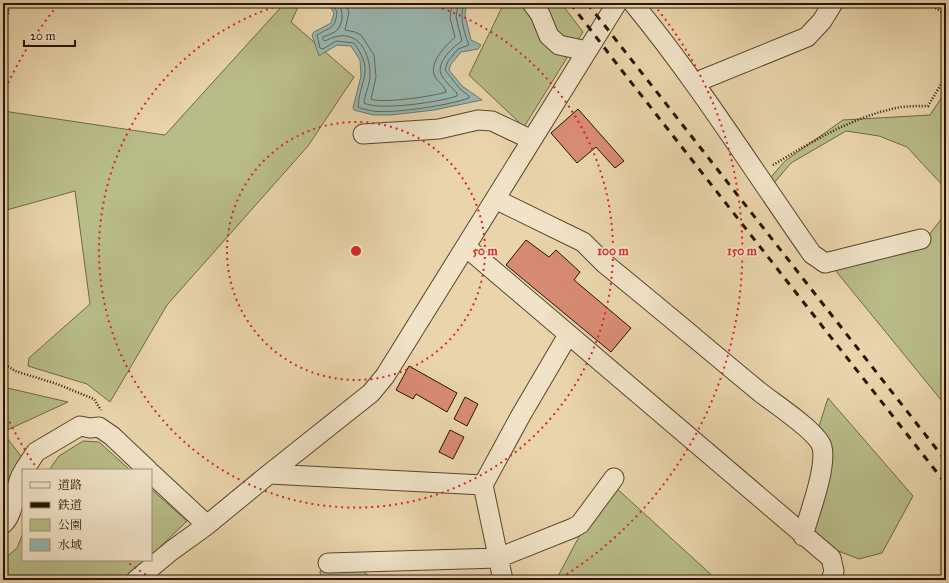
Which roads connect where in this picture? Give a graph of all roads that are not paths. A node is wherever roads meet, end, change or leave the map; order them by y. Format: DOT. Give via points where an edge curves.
graph roads {
  1 [pos="532,3"];
  2 [pos="617,3"];
  3 [pos="633,3"];
  4 [pos="833,3"];
  5 [pos="587,51"];
  6 [pos="694,83"];
  7 [pos="364,134"];
  8 [pos="532,140"];
  9 [pos="495,199"];
  10 [pos="922,239"];
  11 [pos="466,247"];
  12 [pos="568,335"];
  13 [pos="25,469"];
  14 [pos="147,469"];
  15 [pos="22,474"];
  16 [pos="152,474"];
  17 [pos="269,474"];
  18 [pos="614,478"];
  19 [pos="483,485"];
  20 [pos="3,524"];
  21 [pos="207,525"];
  22 [pos="803,536"];
  23 [pos="498,558"];
  24 [pos="328,563"];
  25 [pos="136,580"];
  26 [pos="503,580"];
  27 [pos="831,580"];
  1 -- 5 [label="street" via="540,14 549,36 559,45"];
  2 -- 5 [label="street"];
  3 -- 6 [label="street" via="660,35"];
  4 -- 6 [label="street" via="822,21 807,37"];
  5 -- 8 [label="street"];
  6 -- 10 [label="street" via="812,254 825,263"];
  7 -- 8 [label="street" via="439,129 478,120 492,121"];
  8 -- 9 [label="street"];
  9 -- 11 [label="street"];
  9 -- 22 [label="street" via="583,242 604,263 815,437 822,447 823,467"];
  11 -- 12 [label="street"];
  11 -- 17 [label="street" via="385,376 371,393"];
  12 -- 19 [label="street"];
  12 -- 22 [label="street"];
  13 -- 14 [label="street" via="36,452 80,426 99,427"];
  15 -- 20 [label="street" via="18,479 8,519"];
  16 -- 21 [label="street"];
  17 -- 19 [label="street"];
  17 -- 21 [label="street"];
  18 -- 23 [label="street" via="580,524"];
  19 -- 23 [label="street"];
  21 -- 25 [label="street"];
  22 -- 27 [label="street" via="831,558 834,572"];
  23 -- 24 [label="street"];
  23 -- 26 [label="street"];
}
